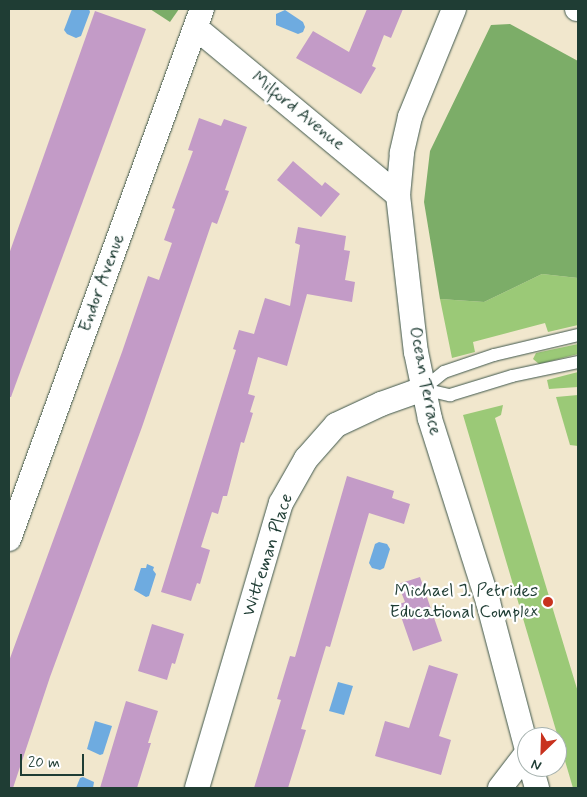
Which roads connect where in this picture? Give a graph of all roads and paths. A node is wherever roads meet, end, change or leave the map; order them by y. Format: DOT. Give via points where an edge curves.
graph roads {
  1 [pos="454,9"];
  2 [pos="199,18"];
  3 [pos="398,195"];
  4 [pos="578,335"];
  5 [pos="578,362"];
  6 [pos="423,389"];
  7 [pos="9,539"];
  8 [pos="520,727"];
  9 [pos="517,765"];
  10 [pos="197,788"];
  11 [pos="500,788"];
  1 -- 3 [label="street, Ocean Terrace" via="410,117"];
  2 -- 3 [label="street, Milford Avenue"];
  2 -- 7 [label="street, Endor Avenue"];
  3 -- 6 [label="street, Ocean Terrace"];
  4 -- 6 [label="lane" via="494,355 444,372"];
  5 -- 6 [label="lane" via="512,376 450,395"];
  6 -- 8 [label="street, Ocean Terrace" via="488,602"];
  6 -- 10 [label="street, Witteman Place" via="336,425 306,459 281,503"];
  9 -- 11 [label="street, Ocean Terrace"];
}
